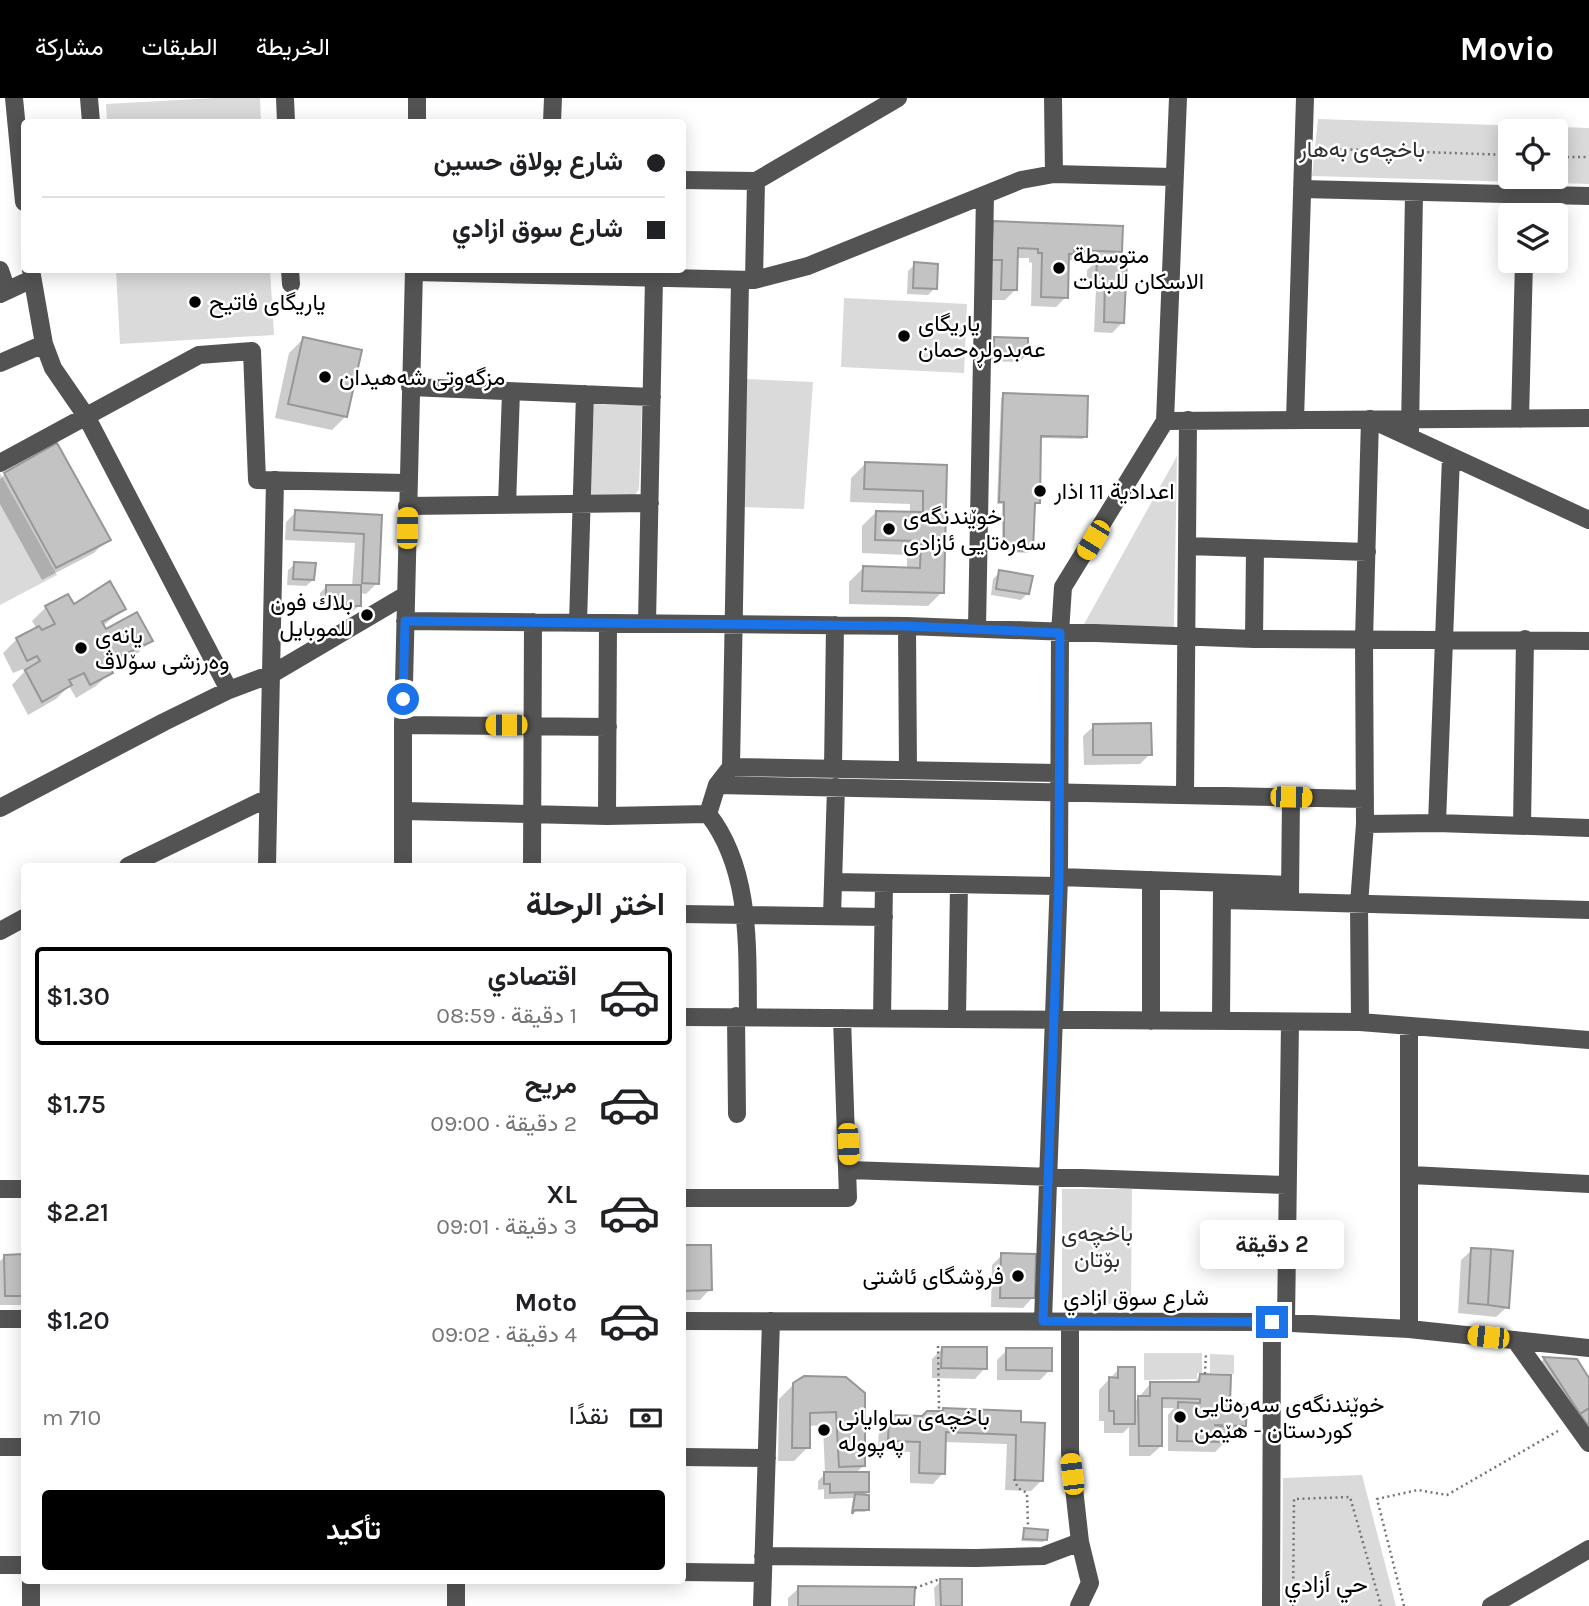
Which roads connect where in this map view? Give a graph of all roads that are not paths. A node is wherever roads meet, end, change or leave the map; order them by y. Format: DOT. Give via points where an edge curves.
graph roads {
  1 [pos="14,98"];
  2 [pos="89,98"];
  3 [pos="285,98"];
  4 [pos="417,98"];
  5 [pos="552,98"];
  6 [pos="898,98"];
  7 [pos="1053,98"];
  8 [pos="1178,98"];
  9 [pos="1305,98"];
  10 [pos="90,119"];
  11 [pos="286,119"];
  12 [pos="417,119"];
  13 [pos="552,119"];
  14 [pos="21,171"];
  15 [pos="1054,174"];
  16 [pos="1172,177"];
  17 [pos="686,180"];
  18 [pos="756,181"];
  19 [pos="1302,189"];
  20 [pos="1414,192"];
  21 [pos="985,195"];
  22 [pos="1526,195"];
  23 [pos="1589,196"];
  24 [pos="1526,203"];
  25 [pos="0,271"];
  26 [pos="414,273"];
  27 [pos="483,273"];
  28 [pos="1524,273"];
  29 [pos="32,274"];
  30 [pos="654,278"];
  31 [pos="747,280"];
  32 [pos="4,292"];
  33 [pos="44,344"];
  34 [pos="0,363"];
  35 [pos="410,387"];
  36 [pos="511,392"];
  37 [pos="585,394"];
  38 [pos="652,397"];
  39 [pos="86,416"];
  40 [pos="1589,418"];
  41 [pos="1370,419"];
  42 [pos="1520,419"];
  43 [pos="1188,420"];
  44 [pos="1295,420"];
  45 [pos="1165,421"];
  46 [pos="1410,428"];
  47 [pos="1451,457"];
  48 [pos="0,463"];
  49 [pos="275,480"];
  50 [pos="408,483"];
  51 [pos="650,503"];
  52 [pos="581,504"];
  53 [pos="507,505"];
  54 [pos="407,506"];
  55 [pos="1589,520"];
  56 [pos="1187,546"];
  57 [pos="1255,548"];
  58 [pos="1367,552"];
  59 [pos="406,595"];
  60 [pos="405,621"];
  61 [pos="533,622"];
  62 [pos="578,622"];
  63 [pos="608,623"];
  64 [pos="647,623"];
  65 [pos="733,624"];
  66 [pos="835,625"];
  67 [pos="906,626"];
  68 [pos="977,628"];
  69 [pos="1060,633"];
  70 [pos="1187,637"];
  71 [pos="1254,639"];
  72 [pos="1443,639"];
  73 [pos="1525,639"];
  74 [pos="1364,640"];
  75 [pos="1589,641"];
  76 [pos="272,674"];
  77 [pos="229,690"];
  78 [pos="402,725"];
  79 [pos="533,725"];
  80 [pos="608,727"];
  81 [pos="731,767"];
  82 [pos="833,769"];
  83 [pos="908,770"];
  84 [pos="1058,773"];
  85 [pos="717,785"];
  86 [pos="836,787"];
  87 [pos="1058,792"];
  88 [pos="1185,795"];
  89 [pos="1291,797"];
  90 [pos="268,798"];
  91 [pos="1365,799"];
  92 [pos="0,808"];
  93 [pos="404,811"];
  94 [pos="532,814"];
  95 [pos="708,814"];
  96 [pos="607,816"];
  97 [pos="1437,823"];
  98 [pos="1365,824"];
  99 [pos="1522,825"];
  100 [pos="1589,828"];
  101 [pos="159,859"];
  102 [pos="141,863"];
  103 [pos="267,863"];
  104 [pos="402,863"];
  105 [pos="532,863"];
  106 [pos="1150,880"];
  107 [pos="833,882"];
  108 [pos="1058,882"];
  109 [pos="884,884"];
  110 [pos="959,885"];
  111 [pos="1222,891"];
  112 [pos="1290,893"];
  113 [pos="1359,904"];
  114 [pos="1589,910"];
  115 [pos="686,914"];
  116 [pos="747,915"];
  117 [pos="832,916"];
  118 [pos="884,917"];
  119 [pos="21,920"];
  120 [pos="0,931"];
  121 [pos="686,1017"];
  122 [pos="742,1017"];
  123 [pos="842,1018"];
  124 [pos="882,1018"];
  125 [pos="957,1018"];
  126 [pos="1052,1019"];
  127 [pos="1151,1021"];
  128 [pos="1221,1021"];
  129 [pos="1290,1022"];
  130 [pos="1360,1022"];
  131 [pos="1409,1026"];
  132 [pos="1589,1040"];
  133 [pos="737,1114"];
  134 [pos="849,1170"];
  135 [pos="1411,1175"];
  136 [pos="1048,1176"];
  137 [pos="1589,1184"];
  138 [pos="1287,1185"];
  139 [pos="0,1189"];
  140 [pos="21,1189"];
  141 [pos="686,1198"];
  142 [pos="0,1319"];
  143 [pos="21,1320"];
  144 [pos="686,1321"];
  145 [pos="771,1321"];
  146 [pos="1043,1321"];
  147 [pos="1070,1321"];
  148 [pos="1279,1322"];
  149 [pos="1409,1329"];
  150 [pos="1515,1340"];
  151 [pos="1589,1348"];
  152 [pos="1589,1443"];
  153 [pos="0,1447"];
  154 [pos="21,1447"];
  155 [pos="686,1457"];
  156 [pos="767,1458"];
  157 [pos="1080,1542"];
  158 [pos="1589,1549"];
  159 [pos="0,1565"];
  160 [pos="21,1565"];
  161 [pos="763,1565"];
  162 [pos="686,1572"];
  163 [pos="31,1584"];
  164 [pos="456,1584"];
  165 [pos="32,1606"];
  166 [pos="456,1606"];
  167 [pos="762,1606"];
  168 [pos="1079,1606"];
  169 [pos="1271,1606"];
  170 [pos="1491,1606"];
  1 -- 14 [label="street"];
  2 -- 10 [label="street"];
  3 -- 11 [label="street"];
  4 -- 12 [label="street"];
  5 -- 13 [label="street"];
  6 -- 18 [label="street"];
  7 -- 15 [label="street"];
  8 -- 16 [label="street"];
  9 -- 19 [label="street"];
  15 -- 16 [label="street"];
  15 -- 21 [label="street" via="1021,180"];
  16 -- 45 [label="street"];
  17 -- 18 [label="street"];
  18 -- 31 [label="street"];
  19 -- 20 [label="street"];
  19 -- 44 [label="street"];
  20 -- 22 [label="street"];
  20 -- 46 [label="street"];
  21 -- 31 [label="street" via="808,266"];
  21 -- 68 [label="street"];
  22 -- 23 [label="street"];
  22 -- 24 [label="street"];
  25 -- 32 [label="street"];
  26 -- 35 [label="street"];
  27 -- 30 [label="street"];
  28 -- 42 [label="street"];
  29 -- 32 [label="street"];
  29 -- 33 [label="street"];
  30 -- 31 [label="street"];
  30 -- 38 [label="street"];
  31 -- 65 [label="street"];
  33 -- 34 [label="street"];
  33 -- 39 [label="street" via="53,368"];
  35 -- 36 [label="street"];
  35 -- 50 [label="street"];
  36 -- 37 [label="street"];
  36 -- 53 [label="street"];
  37 -- 38 [label="street"];
  37 -- 52 [label="street"];
  38 -- 51 [label="street"];
  39 -- 48 [label="street"];
  39 -- 49 [label="street" via="200,355 252,352 257,480"];
  39 -- 77 [label="street"];
  40 -- 42 [label="street"];
  41 -- 44 [label="street"];
  41 -- 46 [label="street"];
  41 -- 58 [label="street"];
  42 -- 46 [label="street"];
  43 -- 44 [label="street"];
  43 -- 45 [label="street"];
  43 -- 56 [label="street"];
  45 -- 69 [label="street" via="1063,587"];
  46 -- 47 [label="street"];
  47 -- 55 [label="street"];
  47 -- 72 [label="street"];
  49 -- 50 [label="street"];
  49 -- 76 [label="street"];
  50 -- 54 [label="street"];
  51 -- 52 [label="street"];
  51 -- 64 [label="street"];
  52 -- 53 [label="street"];
  52 -- 62 [label="street"];
  53 -- 54 [label="street"];
  54 -- 59 [label="street"];
  56 -- 57 [label="street"];
  56 -- 70 [label="street"];
  57 -- 58 [label="street"];
  57 -- 71 [label="street"];
  58 -- 74 [label="street"];
  59 -- 60 [label="street"];
  59 -- 76 [label="street"];
  60 -- 61 [label="street"];
  60 -- 78 [label="street"];
  61 -- 62 [label="street"];
  61 -- 79 [label="street"];
  62 -- 63 [label="street"];
  63 -- 64 [label="street"];
  63 -- 80 [label="street"];
  64 -- 65 [label="street"];
  65 -- 66 [label="street"];
  65 -- 81 [label="street"];
  66 -- 67 [label="street"];
  66 -- 82 [label="street"];
  67 -- 68 [label="street"];
  67 -- 83 [label="street"];
  68 -- 69 [label="street"];
  69 -- 70 [label="street"];
  69 -- 84 [label="street"];
  70 -- 71 [label="street"];
  70 -- 88 [label="street"];
  71 -- 74 [label="street"];
  72 -- 73 [label="street"];
  72 -- 74 [label="street"];
  72 -- 97 [label="street"];
  73 -- 75 [label="street"];
  73 -- 99 [label="street"];
  74 -- 91 [label="street"];
  76 -- 77 [label="street"];
  76 -- 90 [label="street"];
  77 -- 92 [label="street"];
  78 -- 79 [label="street"];
  78 -- 93 [label="street"];
  79 -- 80 [label="street"];
  79 -- 94 [label="street"];
  80 -- 96 [label="street"];
  81 -- 82 [label="street"];
  81 -- 85 [label="street"];
  82 -- 83 [label="street"];
  83 -- 84 [label="street"];
  84 -- 87 [label="street"];
  85 -- 86 [label="street"];
  85 -- 95 [label="street"];
  86 -- 87 [label="street"];
  86 -- 107 [label="street"];
  87 -- 88 [label="street"];
  87 -- 108 [label="street"];
  88 -- 89 [label="street"];
  89 -- 91 [label="street"];
  89 -- 112 [label="street"];
  90 -- 101 [label="street"];
  90 -- 103 [label="street"];
  91 -- 98 [label="street"];
  93 -- 94 [label="street"];
  93 -- 104 [label="street"];
  94 -- 96 [label="street"];
  94 -- 105 [label="street"];
  95 -- 96 [label="street"];
  95 -- 116 [label="street" via="720,830"];
  97 -- 98 [label="street"];
  97 -- 99 [label="street"];
  98 -- 113 [label="street"];
  99 -- 100 [label="street"];
  101 -- 102 [label="street"];
  106 -- 108 [label="street"];
  106 -- 111 [label="street"];
  106 -- 127 [label="street"];
  107 -- 109 [label="street"];
  107 -- 117 [label="street"];
  108 -- 110 [label="street"];
  108 -- 126 [label="street"];
  109 -- 110 [label="street"];
  109 -- 118 [label="street"];
  110 -- 125 [label="street"];
  111 -- 112 [label="street"];
  111 -- 128 [label="street"];
  112 -- 113 [label="street"];
  113 -- 114 [label="street"];
  113 -- 130 [label="street"];
  115 -- 116 [label="street"];
  116 -- 117 [label="street"];
  116 -- 122 [label="street"];
  117 -- 118 [label="street"];
  118 -- 124 [label="street"];
  119 -- 120 [label="street"];
  121 -- 122 [label="street"];
  122 -- 123 [label="street"];
  122 -- 133 [label="street"];
  123 -- 124 [label="street"];
  123 -- 134 [label="street"];
  124 -- 125 [label="street"];
  125 -- 126 [label="street"];
  126 -- 127 [label="street"];
  126 -- 136 [label="street"];
  127 -- 128 [label="street"];
  128 -- 129 [label="street"];
  129 -- 130 [label="street"];
  129 -- 138 [label="street"];
  130 -- 131 [label="street"];
  131 -- 132 [label="street"];
  131 -- 135 [label="street"];
  134 -- 136 [label="street"];
  134 -- 141 [label="street" via="848,1198"];
  135 -- 137 [label="street"];
  135 -- 149 [label="street"];
  136 -- 138 [label="street"];
  136 -- 146 [label="street"];
  138 -- 148 [label="street"];
  139 -- 140 [label="street"];
  142 -- 143 [label="street"];
  144 -- 145 [label="street, شارع سوق ازادي"];
  145 -- 146 [label="street, شارع سوق ازادي"];
  145 -- 156 [label="street"];
  146 -- 147 [label="street, شارع سوق ازادي"];
  147 -- 148 [label="street, شارع سوق ازادي"];
  147 -- 157 [label="street" via="1070,1452"];
  148 -- 149 [label="street, شارع سوق ازادي"];
  148 -- 169 [label="street"];
  149 -- 150 [label="street, شارع سوق ازادي"];
  150 -- 151 [label="street, شارع سوق ازادي"];
  150 -- 152 [label="street"];
  153 -- 154 [label="street"];
  155 -- 156 [label="street"];
  156 -- 161 [label="street"];
  157 -- 161 [label="street" via="1044,1556"];
  157 -- 168 [label="street" via="1090,1583"];
  158 -- 170 [label="street"];
  159 -- 160 [label="street"];
  161 -- 162 [label="street"];
  161 -- 167 [label="street"];
  163 -- 165 [label="street"];
  164 -- 166 [label="street"];
}
